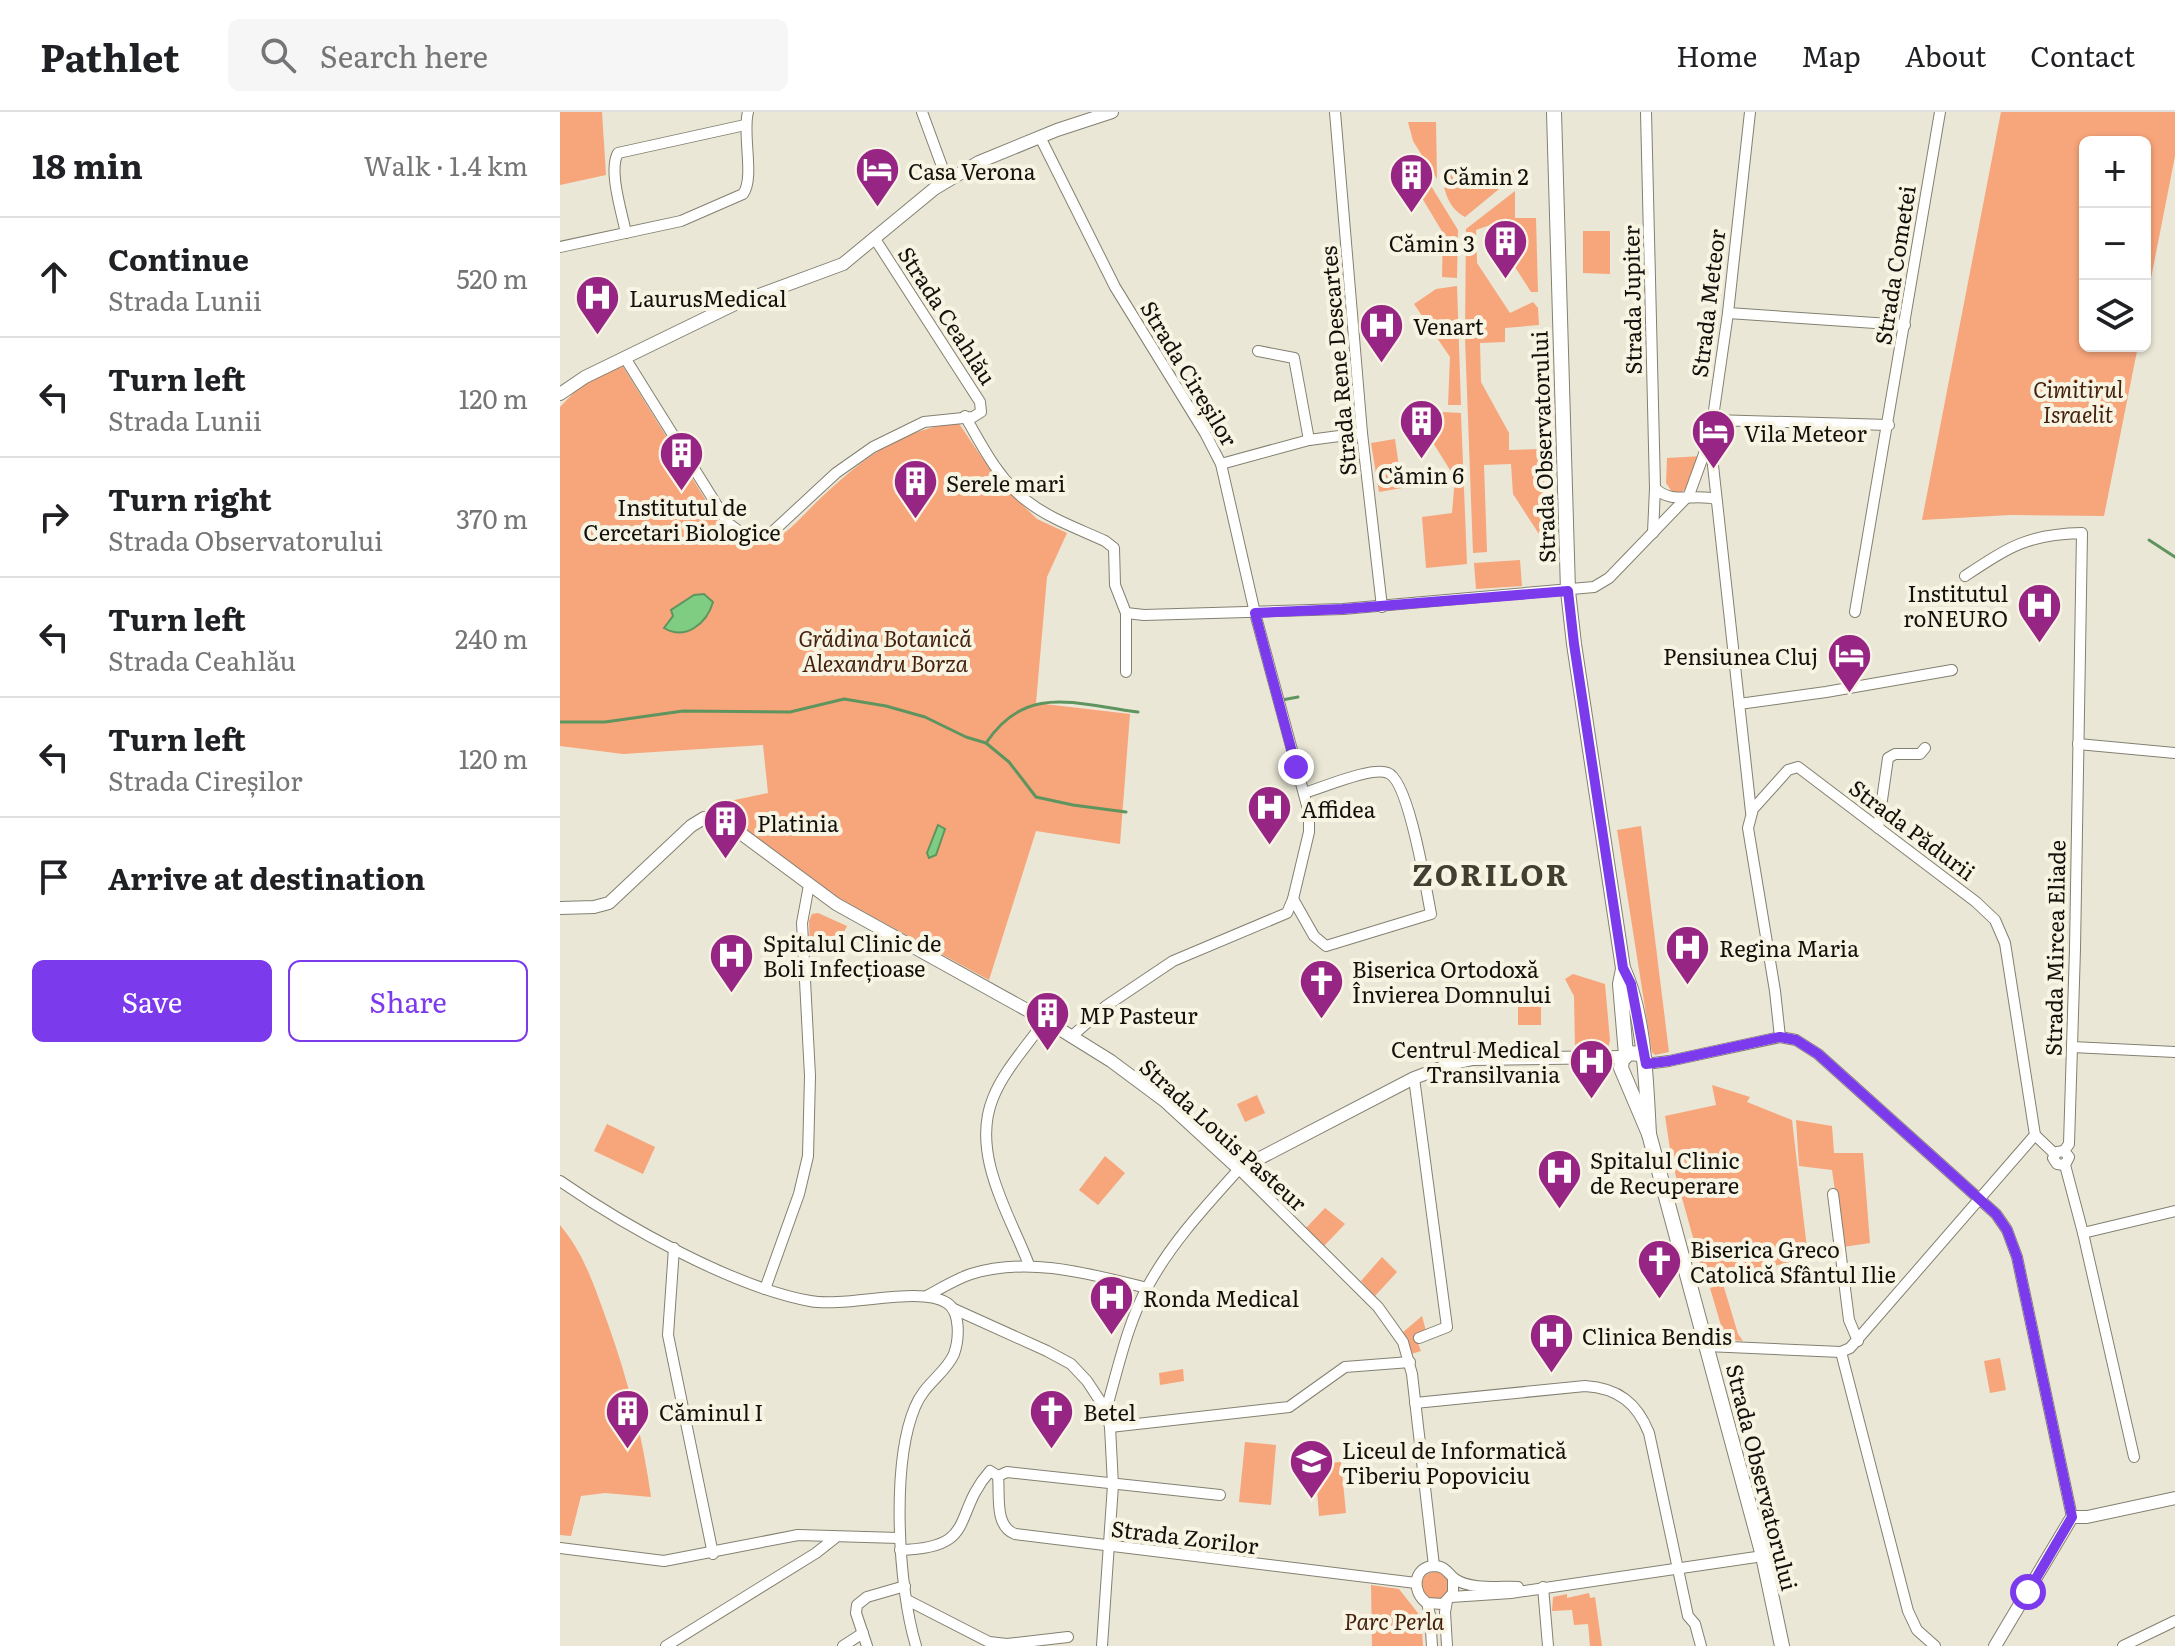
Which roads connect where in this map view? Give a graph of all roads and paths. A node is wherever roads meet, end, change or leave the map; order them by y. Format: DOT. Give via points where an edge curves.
graph roads {
  1 [pos="748,112"];
  2 [pos="922,112"];
  3 [pos="1112,112"];
  4 [pos="1335,112"];
  5 [pos="1554,112"];
  6 [pos="1646,112"];
  7 [pos="1750,112"];
  8 [pos="1940,112"];
  9 [pos="745,125"];
  10 [pos="1040,137"];
  11 [pos="947,180"];
  12 [pos="626,233"];
  13 [pos="875,239"];
  14 [pos="560,247"];
  15 [pos="1728,313"];
  16 [pos="1905,325"];
  17 [pos="1258,351"];
  18 [pos="625,358"];
  19 [pos="560,394"];
  20 [pos="965,416"];
  21 [pos="1712,420"];
  22 [pos="1889,425"];
  23 [pos="1362,433"];
  24 [pos="1710,438"];
  25 [pos="1309,440"];
  26 [pos="1221,464"];
  27 [pos="1655,488"];
  28 [pos="1689,495"];
  29 [pos="1716,499"];
  30 [pos="1653,533"];
  31 [pos="1965,576"];
  32 [pos="1568,591"];
  33 [pos="1382,607"];
  34 [pos="1855,612"];
  35 [pos="1126,613"];
  36 [pos="1255,613"];
  37 [pos="1952,670"];
  38 [pos="1126,672"];
  39 [pos="1739,704"];
  40 [pos="2078,744"];
  41 [pos="1925,748"];
  42 [pos="2175,753"];
  43 [pos="1304,793"];
  44 [pos="1751,812"];
  45 [pos="1878,828"];
  46 [pos="809,885"];
  47 [pos="1293,899"];
  48 [pos="560,908"];
  49 [pos="1623,968"];
  50 [pos="1045,1020"];
  51 [pos="1071,1037"];
  52 [pos="1780,1037"];
  53 [pos="2072,1047"];
  54 [pos="2175,1052"];
  55 [pos="1618,1060"];
  56 [pos="1646,1064"];
  57 [pos="1414,1078"];
  58 [pos="1649,1134"];
  59 [pos="2035,1135"];
  60 [pos="2060,1152"];
  61 [pos="1239,1169"];
  62 [pos="560,1181"];
  63 [pos="1833,1194"];
  64 [pos="1980,1200"];
  65 [pos="2175,1211"];
  66 [pos="2083,1233"];
  67 [pos="674,1248"];
  68 [pos="1029,1265"];
  69 [pos="1147,1288"];
  70 [pos="765,1289"];
  71 [pos="927,1296"];
  72 [pos="954,1309"];
  73 [pos="1419,1338"];
  74 [pos="1858,1341"];
  75 [pos="1706,1346"];
  76 [pos="1841,1352"];
  77 [pos="1410,1362"];
  78 [pos="1415,1403"];
  79 [pos="1106,1410"];
  80 [pos="1110,1427"];
  81 [pos="2134,1457"];
  82 [pos="993,1474"];
  83 [pos="1113,1485"];
  84 [pos="1220,1495"];
  85 [pos="2175,1498"];
  86 [pos="2072,1517"];
  87 [pos="835,1538"];
  88 [pos="900,1544"];
  89 [pos="1108,1547"];
  90 [pos="560,1548"];
  91 [pos="713,1554"];
  92 [pos="1763,1556"];
  93 [pos="1434,1566"];
  94 [pos="1678,1568"];
  95 [pos="1453,1579"];
  96 [pos="1416,1583"];
  97 [pos="905,1586"];
  98 [pos="1542,1587"];
  99 [pos="1449,1599"];
  100 [pos="907,1600"];
  101 [pos="1427,1603"];
  102 [pos="2174,1622"];
  103 [pos="863,1633"];
  104 [pos="1068,1637"];
  105 [pos="666,1646"];
  106 [pos="843,1646"];
  107 [pos="867,1646"];
  108 [pos="916,1646"];
  109 [pos="1102,1646"];
  110 [pos="1432,1646"];
  111 [pos="1447,1646"];
  112 [pos="1548,1646"];
  113 [pos="1701,1646"];
  114 [pos="1782,1646"];
  115 [pos="1935,1646"];
  116 [pos="1995,1646"];
  117 [pos="2123,1646"];
  1 -- 9 [label="street"];
  2 -- 11 [label="street"];
  3 -- 10 [label="street"];
  4 -- 23 [label="street, Strada Rene Descartes"];
  5 -- 32 [label="main road, Strada Observatorului"];
  6 -- 27 [label="street, Strada Jupiter"];
  7 -- 15 [label="street, Strada Meteor"];
  8 -- 16 [label="street, Strada Cometei"];
  9 -- 12 [label="street" via="745,193 681,221"];
  9 -- 12 [label="street" via="615,156"];
  10 -- 11 [label="street"];
  10 -- 26 [label="street, Strada Cireșilor" via="1115,287"];
  11 -- 13 [label="street"];
  12 -- 14 [label="street"];
  13 -- 18 [label="street" via="834,268 735,304"];
  13 -- 20 [label="street, Strada Ceahlău" via="980,402 981,412"];
  15 -- 16 [label="street"];
  15 -- 21 [label="street, Strada Meteor"];
  16 -- 22 [label="street, Strada Cometei"];
  17 -- 25 [label="street" via="1294,358"];
  18 -- 19 [label="street"];
  18 -- 20 [label="street" via="721,513 751,537 768,536 836,473 873,447 924,422"];
  20 -- 35 [label="street, Strada Ceahlău" via="1000,473 1026,500 1114,548 1115,585"];
  21 -- 22 [label="street"];
  21 -- 24 [label="street, Strada Meteor"];
  22 -- 34 [label="street, Strada Cometei"];
  23 -- 25 [label="street"];
  23 -- 33 [label="street, Strada Rene Descartes"];
  24 -- 28 [label="street"];
  24 -- 29 [label="street, Strada Meteor"];
  25 -- 26 [label="street"];
  26 -- 36 [label="street, Strada Cireșilor"];
  27 -- 28 [label="street" via="1668,498"];
  27 -- 30 [label="street, Strada Jupiter"];
  28 -- 29 [label="street"];
  28 -- 30 [label="street"];
  29 -- 39 [label="street, Strada Meteor"];
  30 -- 32 [label="street" via="1603,582"];
  31 -- 40 [label="street, Strada Mircea Eliade" via="2037,536 2082,533"];
  32 -- 33 [label="street"];
  32 -- 49 [label="main road, Strada Observatorului"];
  33 -- 36 [label="street"];
  35 -- 36 [label="street"];
  35 -- 38 [label="street, Strada Ceahlău"];
  36 -- 43 [label="street, Strada Cireșilor"];
  37 -- 39 [label="street"];
  39 -- 44 [label="street, Strada Meteor"];
  40 -- 42 [label="street"];
  40 -- 53 [label="street, Strada Mircea Eliade"];
  41 -- 45 [label="street" via="1920,754 1888,758"];
  43 -- 47 [label="street, Strada Cireșilor" via="1310,822"];
  43 -- 47 [label="street" via="1375,772 1394,777 1406,797 1431,914 1326,946 1318,942"];
  44 -- 45 [label="street, Strada Pădurii" via="1788,770 1798,767"];
  44 -- 52 [label="street" via="1748,828"];
  45 -- 59 [label="street, Strada Pădurii" via="1976,902 1999,926"];
  46 -- 48 [label="street, Strada Louis Pasteur" via="725,821 709,816 691,826 614,900"];
  46 -- 50 [label="street, Strada Louis Pasteur"];
  46 -- 70 [label="street" via="802,923 810,1076 808,1156"];
  47 -- 51 [label="street" via="1287,913 1194,950 1154,973"];
  49 -- 55 [label="main road, Strada Observatorului"];
  49 -- 56 [label="main road, Strada Observatorului" via="1631,984"];
  50 -- 51 [label="street, Strada Louis Pasteur"];
  50 -- 68 [label="street" via="999,1086 987,1124 994,1181"];
  51 -- 61 [label="street, Strada Louis Pasteur" via="1166,1102"];
  52 -- 56 [label="street"];
  52 -- 64 [label="street" via="1818,1054"];
  53 -- 54 [label="street"];
  53 -- 60 [label="street, Strada Mircea Eliade" via="2069,1144"];
  55 -- 56 [label="main road" via="1636,1053"];
  55 -- 56 [label="main road" via="1635,1078"];
  55 -- 57 [label="street" via="1473,1059"];
  55 -- 58 [label="main road, Strada Observatorului"];
  56 -- 58 [label="main road, Strada Observatorului"];
  57 -- 61 [label="street"];
  57 -- 73 [label="street" via="1447,1327"];
  58 -- 75 [label="main road, Strada Observatorului"];
  59 -- 60 [label="street"];
  59 -- 64 [label="street"];
  60 -- 66 [label="street, Strada Mircea Eliade" via="2069,1157 2065,1165"];
  61 -- 69 [label="street" via="1180,1235"];
  61 -- 77 [label="street, Strada Louis Pasteur" via="1378,1307 1397,1330"];
  62 -- 67 [label="street"];
  63 -- 74 [label="street" via="1849,1320"];
  64 -- 74 [label="street"];
  64 -- 86 [label="street" via="2002,1221 2017,1257"];
  65 -- 66 [label="street"];
  66 -- 81 [label="street, Strada Mircea Eliade"];
  67 -- 70 [label="street"];
  67 -- 91 [label="street" via="668,1335"];
  68 -- 69 [label="street"];
  68 -- 71 [label="street" via="968,1275"];
  69 -- 79 [label="street"];
  70 -- 71 [label="street" via="822,1304"];
  71 -- 72 [label="street"];
  72 -- 79 [label="street" via="1071,1364"];
  72 -- 88 [label="street" via="954,1353 915,1405 906,1433"];
  74 -- 76 [label="street"];
  75 -- 76 [label="street"];
  75 -- 92 [label="main road, Strada Observatorului"];
  76 -- 115 [label="street" via="1908,1611 1917,1630"];
  77 -- 78 [label="street, Strada Louis Pasteur"];
  77 -- 80 [label="street" via="1345,1367 1289,1407"];
  78 -- 93 [label="street, Strada Louis Pasteur"];
  78 -- 94 [label="street" via="1585,1386 1626,1398 1649,1433"];
  79 -- 80 [label="street"];
  80 -- 83 [label="street"];
  82 -- 83 [label="street"];
  82 -- 88 [label="street" via="953,1536 936,1547"];
  82 -- 89 [label="street, Strada Zorilor" via="1007,1531"];
  83 -- 84 [label="street"];
  83 -- 89 [label="street"];
  85 -- 86 [label="street"];
  86 -- 116 [label="street"];
  87 -- 88 [label="street"];
  87 -- 91 [label="street" via="798,1535"];
  87 -- 105 [label="street"];
  88 -- 97 [label="street"];
  89 -- 96 [label="street, Strada Zorilor"];
  89 -- 109 [label="street"];
  90 -- 91 [label="street" via="654,1561"];
  92 -- 94 [label="street"];
  92 -- 114 [label="main road, Strada Observatorului"];
  93 -- 95 [label="street"];
  93 -- 96 [label="street"];
  94 -- 98 [label="street"];
  94 -- 113 [label="street"];
  95 -- 98 [label="street"];
  95 -- 99 [label="street"];
  96 -- 101 [label="street" via="1419,1597"];
  97 -- 100 [label="street"];
  97 -- 103 [label="street" via="859,1602"];
  98 -- 99 [label="street"];
  98 -- 112 [label="street"];
  99 -- 101 [label="street" via="1439,1605"];
  99 -- 111 [label="street"];
  100 -- 104 [label="street" via="989,1642"];
  100 -- 108 [label="street"];
  101 -- 110 [label="street"];
  102 -- 117 [label="street"];
  103 -- 106 [label="street"];
  103 -- 107 [label="street"];
}
